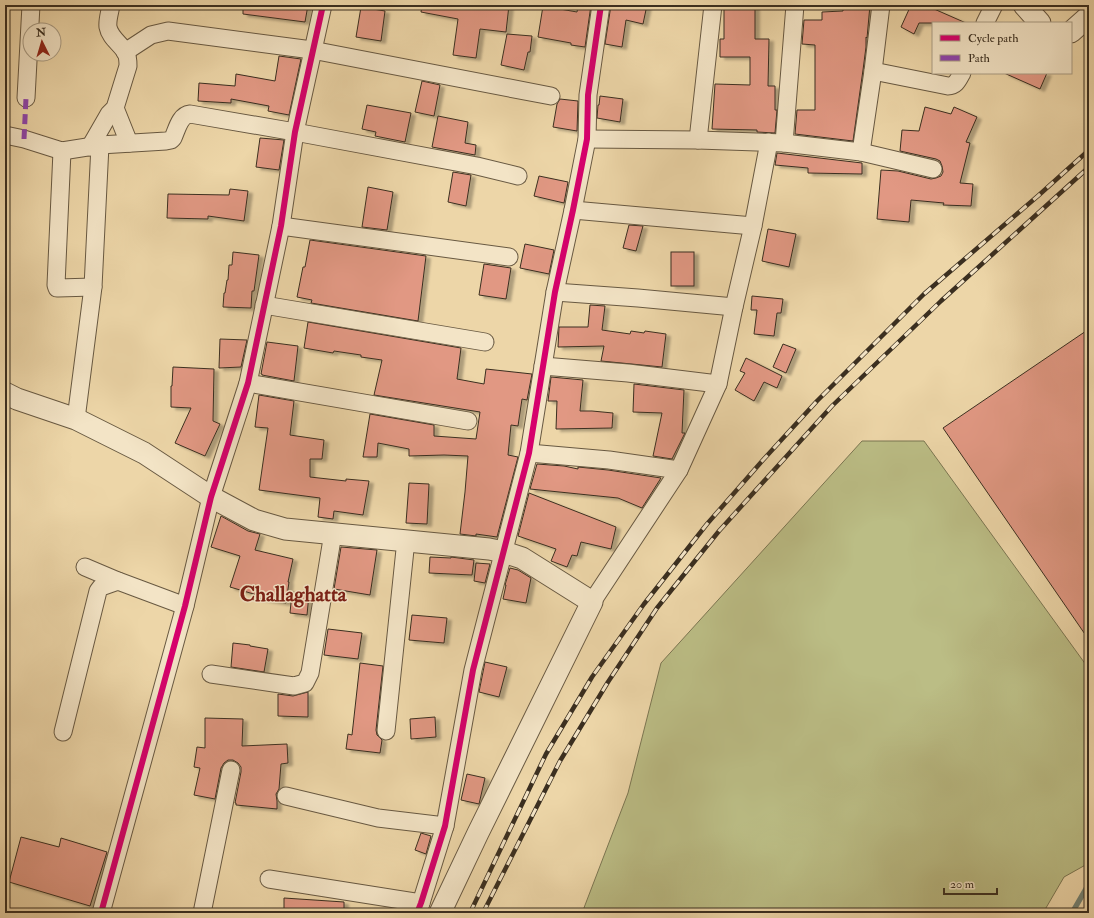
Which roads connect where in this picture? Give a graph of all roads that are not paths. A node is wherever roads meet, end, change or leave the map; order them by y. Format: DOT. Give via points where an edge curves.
graph roads {
  1 [pos="31,5"];
  2 [pos="111,5"];
  3 [pos="323,5"];
  4 [pos="601,5"];
  5 [pos="713,5"];
  6 [pos="795,5"];
  7 [pos="881,5"];
  8 [pos="994,5"];
  9 [pos="1024,5"];
  10 [pos="1089,16"];
  11 [pos="986,22"];
  12 [pos="1039,22"];
  13 [pos="1072,31"];
  14 [pos="312,50"];
  15 [pos="125,52"];
  16 [pos="874,71"];
  17 [pos="962,74"];
  18 [pos="550,96"];
  19 [pos="26,98"];
  20 [pos="115,108"];
  21 [pos="295,132"];
  22 [pos="5,135"];
  23 [pos="587,139"];
  24 [pos="698,140"];
  25 [pos="129,143"];
  26 [pos="776,143"];
  27 [pos="95,146"];
  28 [pos="62,151"];
  29 [pos="861,152"];
  30 [pos="933,169"];
  31 [pos="518,176"];
  32 [pos="574,210"];
  33 [pos="281,226"];
  34 [pos="753,226"];
  35 [pos="509,257"];
  36 [pos="92,288"];
  37 [pos="555,292"];
  38 [pos="264,305"];
  39 [pos="734,307"];
  40 [pos="485,342"];
  41 [pos="543,366"];
  42 [pos="248,383"];
  43 [pos="718,384"];
  44 [pos="5,393"];
  45 [pos="76,419"];
  46 [pos="468,421"];
  47 [pos="529,453"];
  48 [pos="680,470"];
  49 [pos="211,497"];
  50 [pos="334,533"];
  51 [pos="406,540"];
  52 [pos="504,552"];
  53 [pos="85,567"];
  54 [pos="118,581"];
  55 [pos="592,602"];
  56 [pos="185,606"];
  57 [pos="210,674"];
  58 [pos="386,731"];
  59 [pos="63,732"];
  60 [pos="231,770"];
  61 [pos="286,796"];
  62 [pos="445,826"];
  63 [pos="270,879"];
  64 [pos="419,908"];
  65 [pos="101,913"];
  66 [pos="202,913"];
  67 [pos="440,913"];
  1 -- 19 [label="street"];
  2 -- 15 [label="street" via="108,30"];
  3 -- 14 [label="street"];
  4 -- 23 [label="street" via="588,95"];
  5 -- 24 [label="street"];
  6 -- 26 [label="street"];
  7 -- 16 [label="street"];
  8 -- 11 [label="street"];
  9 -- 12 [label="street"];
  10 -- 13 [label="street"];
  14 -- 15 [label="street" via="168,31 151,35"];
  14 -- 18 [label="street"];
  14 -- 21 [label="street"];
  15 -- 20 [label="street" via="128,66"];
  16 -- 17 [label="street" via="948,86 957,83"];
  16 -- 29 [label="street"];
  20 -- 25 [label="street"];
  20 -- 27 [label="street" via="109,114"];
  21 -- 25 [label="street" via="186,114 171,140"];
  21 -- 31 [label="street"];
  21 -- 33 [label="street"];
  22 -- 28 [label="street"];
  23 -- 24 [label="street"];
  23 -- 32 [label="street"];
  24 -- 26 [label="street"];
  25 -- 27 [label="street"];
  26 -- 29 [label="street"];
  26 -- 34 [label="street"];
  27 -- 28 [label="street"];
  27 -- 36 [label="street"];
  28 -- 36 [label="street" via="56,285 58,288"];
  29 -- 30 [label="street"];
  32 -- 34 [label="street"];
  32 -- 37 [label="street"];
  33 -- 35 [label="street"];
  33 -- 38 [label="street"];
  34 -- 39 [label="street"];
  36 -- 45 [label="street"];
  37 -- 39 [label="street"];
  37 -- 41 [label="street"];
  38 -- 40 [label="street"];
  38 -- 42 [label="street"];
  39 -- 43 [label="street"];
  41 -- 43 [label="street"];
  41 -- 47 [label="street"];
  42 -- 46 [label="street"];
  42 -- 49 [label="street"];
  43 -- 48 [label="street"];
  44 -- 45 [label="street"];
  45 -- 49 [label="street" via="144,453"];
  47 -- 48 [label="street"];
  47 -- 52 [label="street"];
  48 -- 55 [label="street"];
  49 -- 50 [label="street" via="254,520 271,525 285,529"];
  49 -- 56 [label="street"];
  50 -- 51 [label="street"];
  50 -- 57 [label="street" via="310,673 305,683 294,686"];
  51 -- 52 [label="street"];
  51 -- 58 [label="street"];
  52 -- 55 [label="street" via="522,558"];
  52 -- 62 [label="street" via="473,670"];
  53 -- 54 [label="street"];
  54 -- 56 [label="street"];
  54 -- 59 [label="street" via="98,591"];
  55 -- 67 [label="street"];
  56 -- 65 [label="street"];
  60 -- 66 [label="street"];
  61 -- 62 [label="street" via="378,818"];
  62 -- 64 [label="street"];
  63 -- 64 [label="street"];
}
